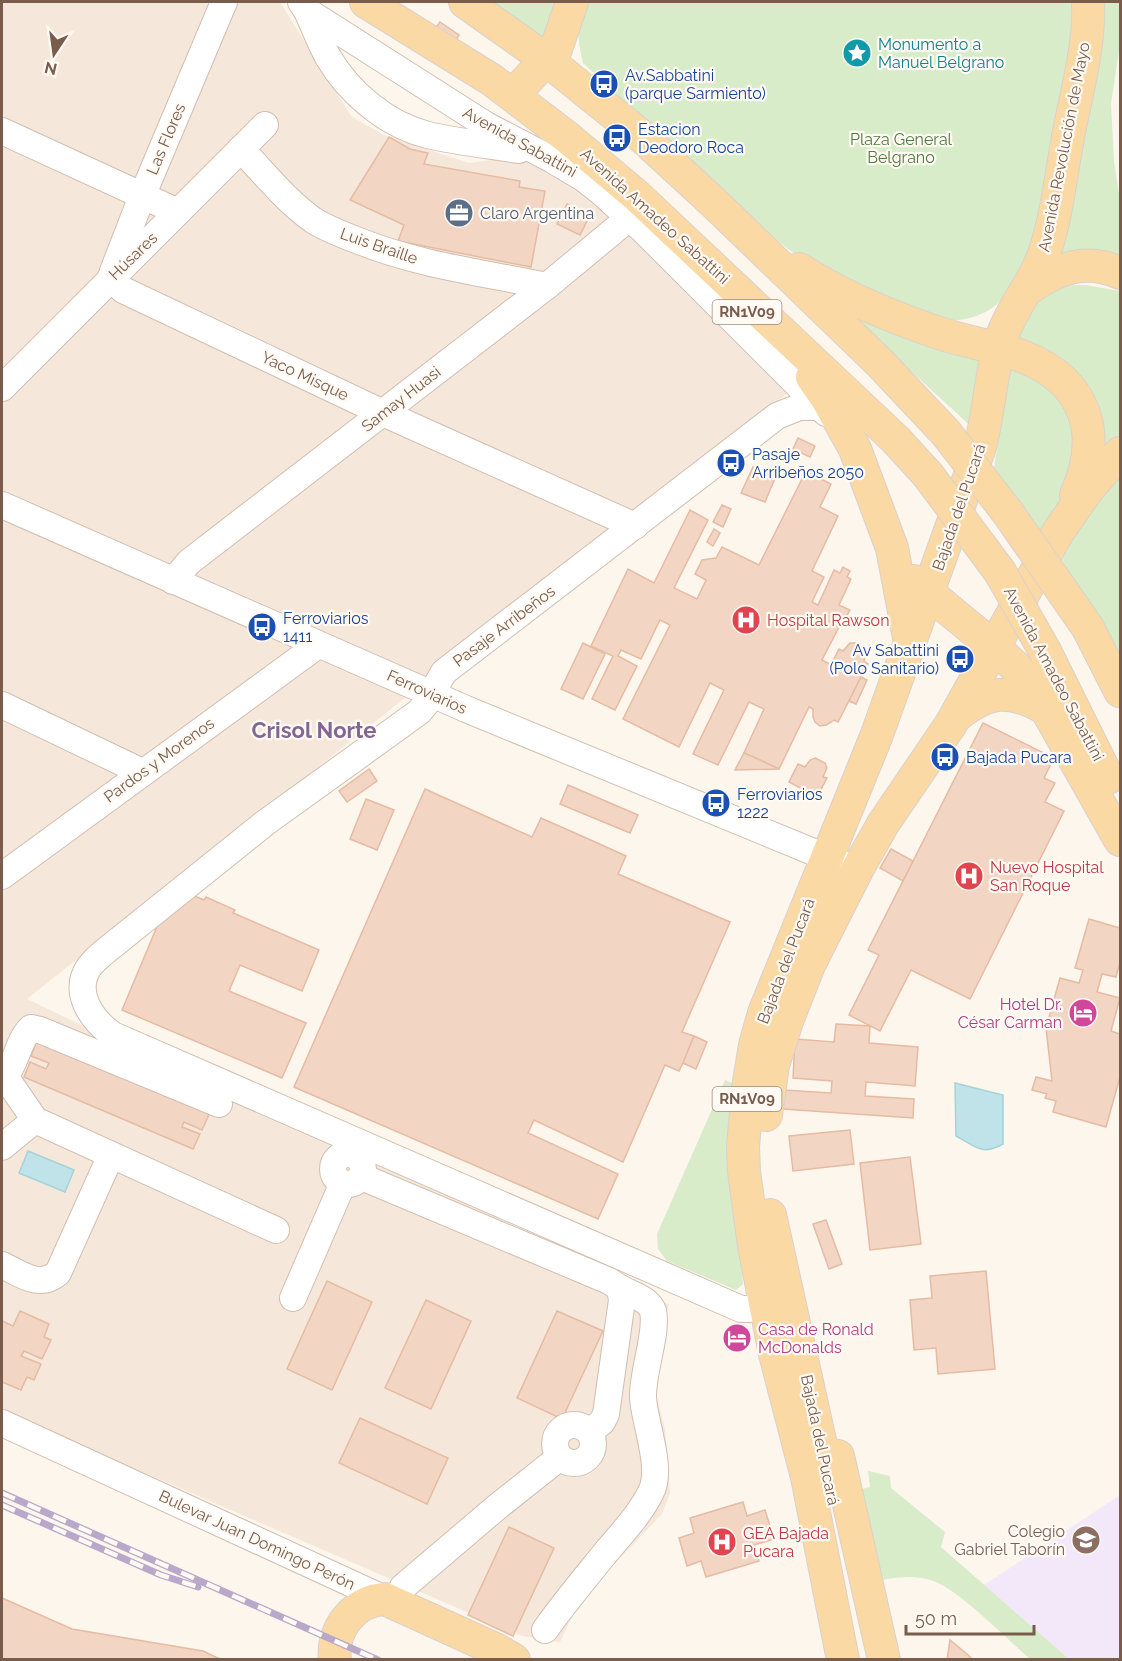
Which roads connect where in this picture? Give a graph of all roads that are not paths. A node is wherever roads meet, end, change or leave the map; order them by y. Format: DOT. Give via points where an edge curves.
graph roads {
  1 [pos="224,2"];
  2 [pos="366,2"];
  3 [pos="465,2"];
  4 [pos="572,2"];
  5 [pos="1088,2"];
  6 [pos="304,6"];
  7 [pos="547,60"];
  8 [pos="513,95"];
  9 [pos="265,124"];
  10 [pos="486,125"];
  11 [pos="2,131"];
  12 [pos="241,149"];
  13 [pos="538,152"];
  14 [pos="143,194"];
  15 [pos="178,212"];
  16 [pos="636,215"];
  17 [pos="739,228"];
  18 [pos="1120,273"];
  19 [pos="111,276"];
  20 [pos="547,286"];
  21 [pos="1028,290"];
  22 [pos="998,350"];
  23 [pos="2,388"];
  24 [pos="820,407"];
  25 [pos="383,413"];
  26 [pos="848,435"];
  27 [pos="1120,453"];
  28 [pos="2,505"];
  29 [pos="635,526"];
  30 [pos="1058,532"];
  31 [pos="892,548"];
  32 [pos="173,581"];
  33 [pos="928,595"];
  34 [pos="910,643"];
  35 [pos="318,645"];
  36 [pos="994,647"];
  37 [pos="1120,691"];
  38 [pos="432,693"];
  39 [pos="2,705"];
  40 [pos="1046,709"];
  41 [pos="956,716"];
  42 [pos="142,772"];
  43 [pos="1120,803"];
  44 [pos="1120,840"];
  45 [pos="828,856"];
  46 [pos="856,870"];
  47 [pos="2,876"];
  48 [pos="3,1074"];
  49 [pos="219,1104"];
  50 [pos="35,1120"];
  51 [pos="2,1147"];
  52 [pos="111,1155"];
  53 [pos="276,1230"];
  54 [pos="2,1265"];
  55 [pos="620,1288"];
  56 [pos="293,1299"];
  57 [pos="780,1313"];
  58 [pos="776,1354"];
  59 [pos="6,1428"];
  60 [pos="394,1593"];
  61 [pos="545,1630"];
  62 [pos="329,1654"];
  63 [pos="512,1659"];
  64 [pos="826,1659"];
  65 [pos="843,1659"];
  66 [pos="864,1659"];
  67 [pos="884,1659"];
  1 -- 14 [label="street, Las Flores"];
  2 -- 8 [label="main road, Avenida Amadeo Sabattini / RN1V09"];
  3 -- 7 [label="main road, RN1V09"];
  4 -- 7 [label="main road" via="556,49"];
  5 -- 21 [label="main road, Avenida Revolución de Mayo" via="1086,36 1054,213 1044,255"];
  6 -- 10 [label="street, Avenida Sabattini"];
  6 -- 13 [label="street" via="340,75 374,109 426,135"];
  7 -- 8 [label="main road"];
  7 -- 17 [label="main road, RN1V09" via="640,135"];
  8 -- 10 [label="street"];
  8 -- 16 [label="main road, Avenida Amadeo Sabattini / RN1V09" via="568,138"];
  9 -- 12 [label="street, Húsares"];
  10 -- 13 [label="street, Avenida Sabattini"];
  11 -- 14 [label="street"];
  12 -- 15 [label="street, Húsares"];
  12 -- 20 [label="street, Luis Braille" via="289,200 338,233 385,252"];
  13 -- 16 [label="street, Avenida Sabattini"];
  14 -- 15 [label="street"];
  14 -- 19 [label="street, Las Flores"];
  15 -- 19 [label="street, Húsares"];
  16 -- 20 [label="street, Samay Huasi"];
  16 -- 24 [label="street, Avenida Sabattini"];
  16 -- 26 [label="main road, RN1V09" via="682,247 817,382"];
  16 -- 43 [label="main road, Avenida Amadeo Sabattini, bridge" via="896,440 928,476 1000,572 1046,653"];
  17 -- 22 [label="main road, RN1V09" via="837,291 919,326"];
  17 -- 37 [label="main road, bridge" via="880,363 946,434 1008,513 1088,628"];
  18 -- 21 [label="main road" via="1091,266 1071,267 1048,275"];
  19 -- 23 [label="street, Húsares"];
  19 -- 25 [label="street, Yaco Misque" via="123,290"];
  20 -- 25 [label="street, Samay Huasi"];
  21 -- 22 [label="main road, Bajada del Pucará" via="1010,319"];
  22 -- 30 [label="main road, RN1V09" via="1052,372 1076,396 1085,414 1090,433 1086,468"];
  22 -- 33 [label="main road, Bajada del Pucará" via="982,441"];
  24 -- 26 [label="street, Avenida Sabattini"];
  24 -- 29 [label="street, Pasaje Arribeños" via="799,407 777,416"];
  25 -- 29 [label="street, Yaco Misque"];
  25 -- 32 [label="street, Samay Huasi" via="189,562"];
  26 -- 31 [label="main road, RN1V09"];
  27 -- 30 [label="main road, Bajada del Pucará"];
  28 -- 32 [label="street, Ferroviarios"];
  29 -- 38 [label="street, Pasaje Arribeños" via="444,672"];
  30 -- 36 [label="main road, Bajada del Pucará / RN1V09"];
  31 -- 33 [label="main road" via="912,580"];
  31 -- 34 [label="main road, RN1V09"];
  32 -- 35 [label="street, Ferroviarios"];
  33 -- 34 [label="main road, Bajada del Pucará"];
  33 -- 36 [label="main road"];
  34 -- 45 [label="main road, Bajada del Pucará / RN1V09"];
  35 -- 38 [label="street, Ferroviarios"];
  35 -- 42 [label="street, Pardos y Morenos"];
  36 -- 40 [label="main road" via="1022,673"];
  36 -- 41 [label="main road, Bajada del Pucará / RN1V09"];
  38 -- 45 [label="street, Ferroviarios"];
  38 -- 57 [label="street, Pasaje Arribeños" via="419,712 266,823 103,953 89,966 83,981 88,1009 99,1025 113,1035 741,1309"];
  39 -- 42 [label="street"];
  40 -- 41 [label="main road" via="1012,694 996,695 983,698"];
  40 -- 44 [label="main road"];
  41 -- 46 [label="main road, Bajada del Pucará / RN1V09"];
  42 -- 47 [label="street, Pardos y Morenos"];
  45 -- 46 [label="street, Ferroviarios"];
  45 -- 57 [label="main road, Bajada del Pucará / RN1V09" via="764,1013 748,1088 743,1147 754,1246"];
  46 -- 57 [label="main road, Bajada del Pucará / RN1V09" via="793,1004 768,1094 764,1142 767,1197"];
  48 -- 49 [label="street" via="13,1067 31,1028"];
  48 -- 50 [label="street"];
  50 -- 51 [label="street"];
  50 -- 52 [label="street"];
  52 -- 53 [label="street"];
  52 -- 54 [label="street" via="58,1273 50,1279 34,1280"];
  55 -- 56 [label="street" via="352,1180"];
  55 -- 60 [label="street" via="622,1300 606,1414 589,1432 593,1444 589,1456 579,1463 560,1458"];
  55 -- 61 [label="street" via="645,1301 652,1309 654,1321 643,1385 655,1470 653,1489 642,1509"];
  57 -- 58 [label="main road, Bajada del Pucará / RN1V09"];
  57 -- 66 [label="main road, Bajada del Pucará / RN1V09" via="827,1470"];
  57 -- 67 [label="main road" via="819,1380 827,1406"];
  58 -- 64 [label="main road" via="790,1467"];
  58 -- 65 [label="main road, Bajada del Pucará / RN1V09" via="807,1477"];
  59 -- 60 [label="street, Bulevar Juan Domingo Perón"];
  60 -- 62 [label="main road" via="358,1607"];
  60 -- 63 [label="main road, Bulevar Juan Domingo Perón"];
}
